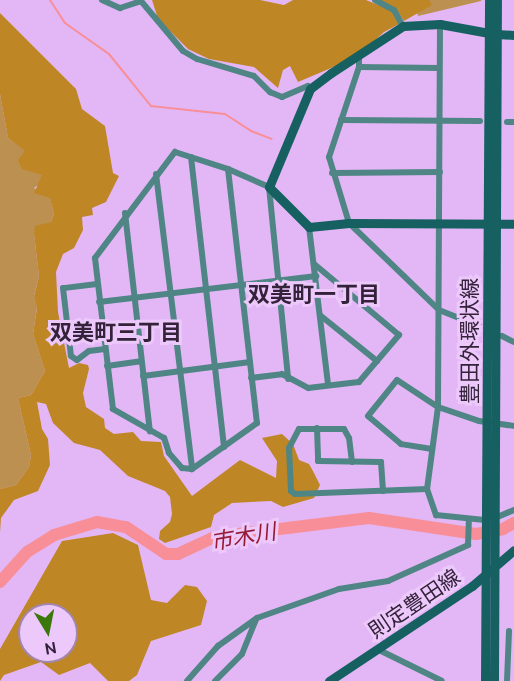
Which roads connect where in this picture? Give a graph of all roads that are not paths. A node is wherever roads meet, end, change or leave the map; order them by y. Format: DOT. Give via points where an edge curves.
graph roads {
  1 [pos="102,0"];
  2 [pos="375,0"];
  3 [pos="489,0"];
  4 [pos="497,0"];
  5 [pos="440,24"];
  6 [pos="402,26"];
  7 [pos="493,33"];
  8 [pos="514,35"];
  9 [pos="359,63"];
  10 [pos="439,68"];
  11 [pos="310,89"];
  12 [pos="341,120"];
  13 [pos="439,121"];
  14 [pos="480,121"];
  15 [pos="191,157"];
  16 [pos="228,169"];
  17 [pos="440,172"];
  18 [pos="332,173"];
  19 [pos="156,174"];
  20 [pos="268,187"];
  21 [pos="125,213"];
  22 [pos="349,223"];
  23 [pos="440,224"];
  24 [pos="491,224"];
  25 [pos="514,224"];
  26 [pos="309,227"];
  27 [pos="314,264"];
  28 [pos="316,276"];
  29 [pos="277,280"];
  30 [pos="97,284"];
  31 [pos="241,284"];
  32 [pos="205,289"];
  33 [pos="169,293"];
  34 [pos="134,298"];
  35 [pos="99,302"];
  36 [pos="439,309"];
  37 [pos="321,316"];
  38 [pos="479,326"];
  39 [pos="502,336"];
  40 [pos="514,342"];
  41 [pos="105,349"];
  42 [pos="141,361"];
  43 [pos="250,362"];
  44 [pos="377,362"];
  45 [pos="107,366"];
  46 [pos="214,367"];
  47 [pos="179,371"];
  48 [pos="143,375"];
  49 [pos="251,378"];
  50 [pos="288,379"];
  51 [pos="328,385"];
  52 [pos="438,407"];
  53 [pos="491,424"];
  54 [pos="514,426"];
  55 [pos="317,428"];
  56 [pos="150,432"];
  57 [pos="224,447"];
  58 [pos="432,449"];
  59 [pos="352,462"];
  60 [pos="192,469"];
  61 [pos="427,489"];
  62 [pos="383,491"];
  63 [pos="514,510"];
  64 [pos="490,521"];
  65 [pos="469,522"];
  66 [pos="490,540"];
  67 [pos="514,550"];
  68 [pos="494,569"];
  69 [pos="485,576"];
  70 [pos="256,618"];
  71 [pos="509,631"];
  72 [pos="377,649"];
  73 [pos="187,681"];
  74 [pos="215,681"];
  75 [pos="329,681"];
  76 [pos="442,681"];
  77 [pos="485,681"];
  78 [pos="494,681"];
  79 [pos="507,681"];
  1 -- 11 [label="street" via="120,8 141,1 183,51 254,76 270,93 282,97 308,86"];
  2 -- 6 [label="street" via="394,10"];
  3 -- 7 [label="street, 豊田外環状線"];
  4 -- 7 [label="street, 豊田外環状線"];
  5 -- 6 [label="street"];
  5 -- 7 [label="street"];
  5 -- 10 [label="street"];
  6 -- 9 [label="street"];
  7 -- 8 [label="street"];
  7 -- 24 [label="street, 豊田外環状線"];
  9 -- 10 [label="street"];
  9 -- 11 [label="street"];
  9 -- 12 [label="street"];
  10 -- 13 [label="street"];
  11 -- 20 [label="street"];
  12 -- 13 [label="street"];
  12 -- 18 [label="street" via="328,157"];
  13 -- 14 [label="street"];
  13 -- 17 [label="street"];
  15 -- 16 [label="street"];
  15 -- 19 [label="street" via="175,152"];
  15 -- 32 [label="street"];
  16 -- 20 [label="street"];
  16 -- 31 [label="street"];
  17 -- 18 [label="street"];
  17 -- 23 [label="street"];
  18 -- 22 [label="street"];
  19 -- 21 [label="street"];
  19 -- 33 [label="street"];
  20 -- 26 [label="street"];
  20 -- 29 [label="street"];
  21 -- 30 [label="street" via="95,258"];
  21 -- 34 [label="street"];
  22 -- 23 [label="street"];
  22 -- 26 [label="street"];
  22 -- 36 [label="street"];
  23 -- 24 [label="street"];
  23 -- 36 [label="street"];
  24 -- 25 [label="street"];
  24 -- 53 [label="street, 豊田外環状線"];
  26 -- 27 [label="street"];
  27 -- 28 [label="street"];
  27 -- 44 [label="street" via="399,335"];
  28 -- 29 [label="street"];
  28 -- 37 [label="street"];
  29 -- 31 [label="street"];
  29 -- 50 [label="street"];
  30 -- 35 [label="street"];
  30 -- 41 [label="street" via="63,288 70,356 77,360 89,351"];
  31 -- 32 [label="street"];
  31 -- 43 [label="street"];
  32 -- 33 [label="street"];
  32 -- 46 [label="street"];
  33 -- 34 [label="street"];
  33 -- 47 [label="street"];
  34 -- 35 [label="street"];
  34 -- 42 [label="street"];
  35 -- 41 [label="street"];
  36 -- 38 [label="street"];
  36 -- 52 [label="street"];
  37 -- 44 [label="street"];
  37 -- 51 [label="street"];
  39 -- 40 [label="street"];
  41 -- 45 [label="street"];
  42 -- 45 [label="street"];
  42 -- 48 [label="street"];
  43 -- 46 [label="street"];
  43 -- 49 [label="street"];
  44 -- 51 [label="street" via="359,382"];
  45 -- 56 [label="street" via="113,409"];
  46 -- 47 [label="street"];
  46 -- 57 [label="street"];
  47 -- 48 [label="street"];
  47 -- 60 [label="street"];
  48 -- 56 [label="street"];
  49 -- 50 [label="street" via="282,374"];
  49 -- 57 [label="street" via="256,423"];
  50 -- 51 [label="street" via="308,388"];
  52 -- 53 [label="street"];
  52 -- 58 [label="street"];
  52 -- 58 [label="street" via="397,380 368,417 401,444"];
  53 -- 54 [label="street"];
  53 -- 64 [label="street, 豊田外環状線"];
  55 -- 59 [label="street" via="344,429"];
  55 -- 59 [label="street" via="318,461"];
  55 -- 62 [label="street" via="299,429 294,435 289,448 291,491"];
  56 -- 60 [label="street" via="164,438 169,453 182,468"];
  57 -- 60 [label="street"];
  58 -- 61 [label="street"];
  59 -- 62 [label="street" via="381,462"];
  61 -- 62 [label="street"];
  61 -- 65 [label="street" via="436,515"];
  63 -- 64 [label="street"];
  64 -- 65 [label="street"];
  64 -- 66 [label="street, 豊田外環状線"];
  65 -- 70 [label="street" via="468,545 388,581 339,589"];
  66 -- 68 [label="street, 豊田外環状線"];
  66 -- 69 [label="street, 豊田外環状線"];
  67 -- 68 [label="street, 則定豊田線"];
  68 -- 69 [label="street, 則定豊田線"];
  68 -- 78 [label="street, 豊田外環状線"];
  69 -- 72 [label="street, 則定豊田線"];
  69 -- 77 [label="street, 豊田外環状線"];
  70 -- 73 [label="street" via="218,646"];
  70 -- 74 [label="street" via="242,654"];
  71 -- 79 [label="street"];
  72 -- 75 [label="street, 則定豊田線"];
  72 -- 76 [label="street"];
}
